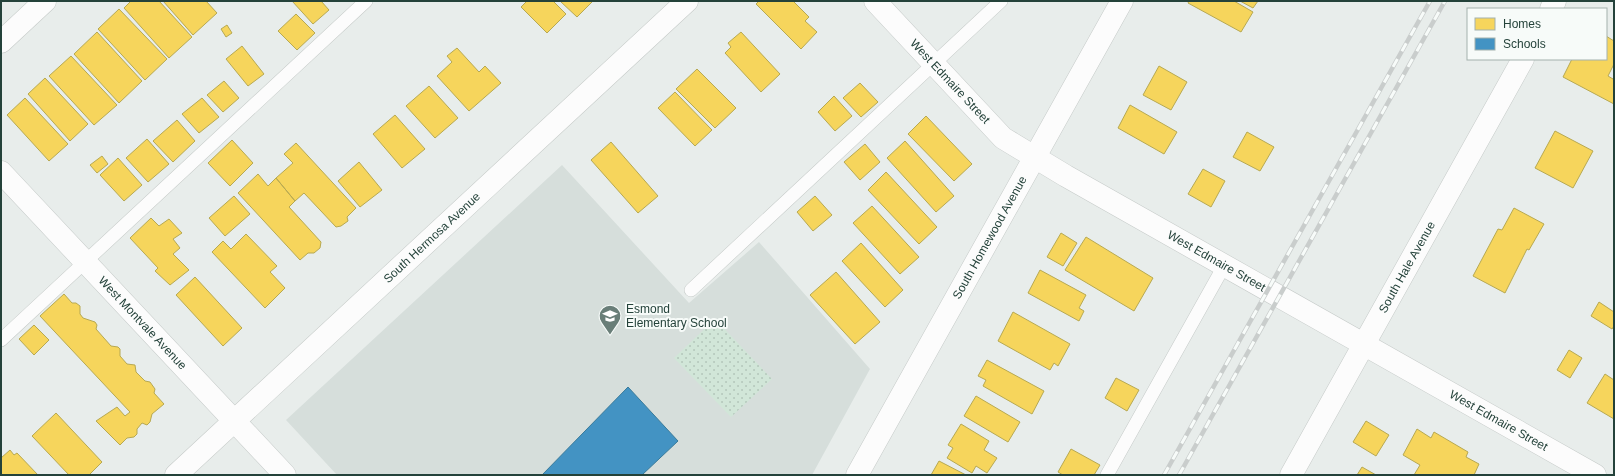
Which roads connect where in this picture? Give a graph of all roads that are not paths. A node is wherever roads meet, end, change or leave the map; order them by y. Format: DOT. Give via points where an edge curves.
graph roads {
  1 [pos="45,1"];
  2 [pos="366,1"];
  3 [pos="687,1"];
  4 [pos="875,1"];
  5 [pos="1001,1"];
  6 [pos="1122,1"];
  7 [pos="1,42"];
  8 [pos="1522,60"];
  9 [pos="934,64"];
  10 [pos="1036,159"];
  11 [pos="1,172"];
  12 [pos="85,262"];
  13 [pos="1224,266"];
  14 [pos="690,290"];
  15 [pos="1,340"];
  16 [pos="1364,345"];
  17 [pos="234,421"];
  18 [pos="176,475"];
  19 [pos="285,475"];
  20 [pos="857,475"];
  21 [pos="1107,475"];
  22 [pos="1292,475"];
  23 [pos="1595,475"];
  1 -- 7 [label="street"];
  2 -- 12 [label="lane"];
  3 -- 17 [label="street, South Hermosa Avenue"];
  4 -- 9 [label="street, West Edmaire Street"];
  5 -- 9 [label="lane"];
  6 -- 10 [label="street, South Homewood Avenue"];
  8 -- 16 [label="street, South Hale Avenue"];
  9 -- 10 [label="street, West Edmaire Street" via="1003,138"];
  9 -- 14 [label="lane"];
  10 -- 13 [label="street, West Edmaire Street"];
  10 -- 20 [label="street, South Homewood Avenue"];
  11 -- 12 [label="street, West Montvale Avenue"];
  12 -- 15 [label="lane"];
  12 -- 17 [label="street, West Montvale Avenue"];
  13 -- 16 [label="street, West Edmaire Street"];
  13 -- 21 [label="lane"];
  16 -- 22 [label="street, South Hale Avenue"];
  16 -- 23 [label="street, West Edmaire Street"];
  17 -- 18 [label="street, South Hermosa Avenue"];
  17 -- 19 [label="street, West Montvale Avenue"];
}
